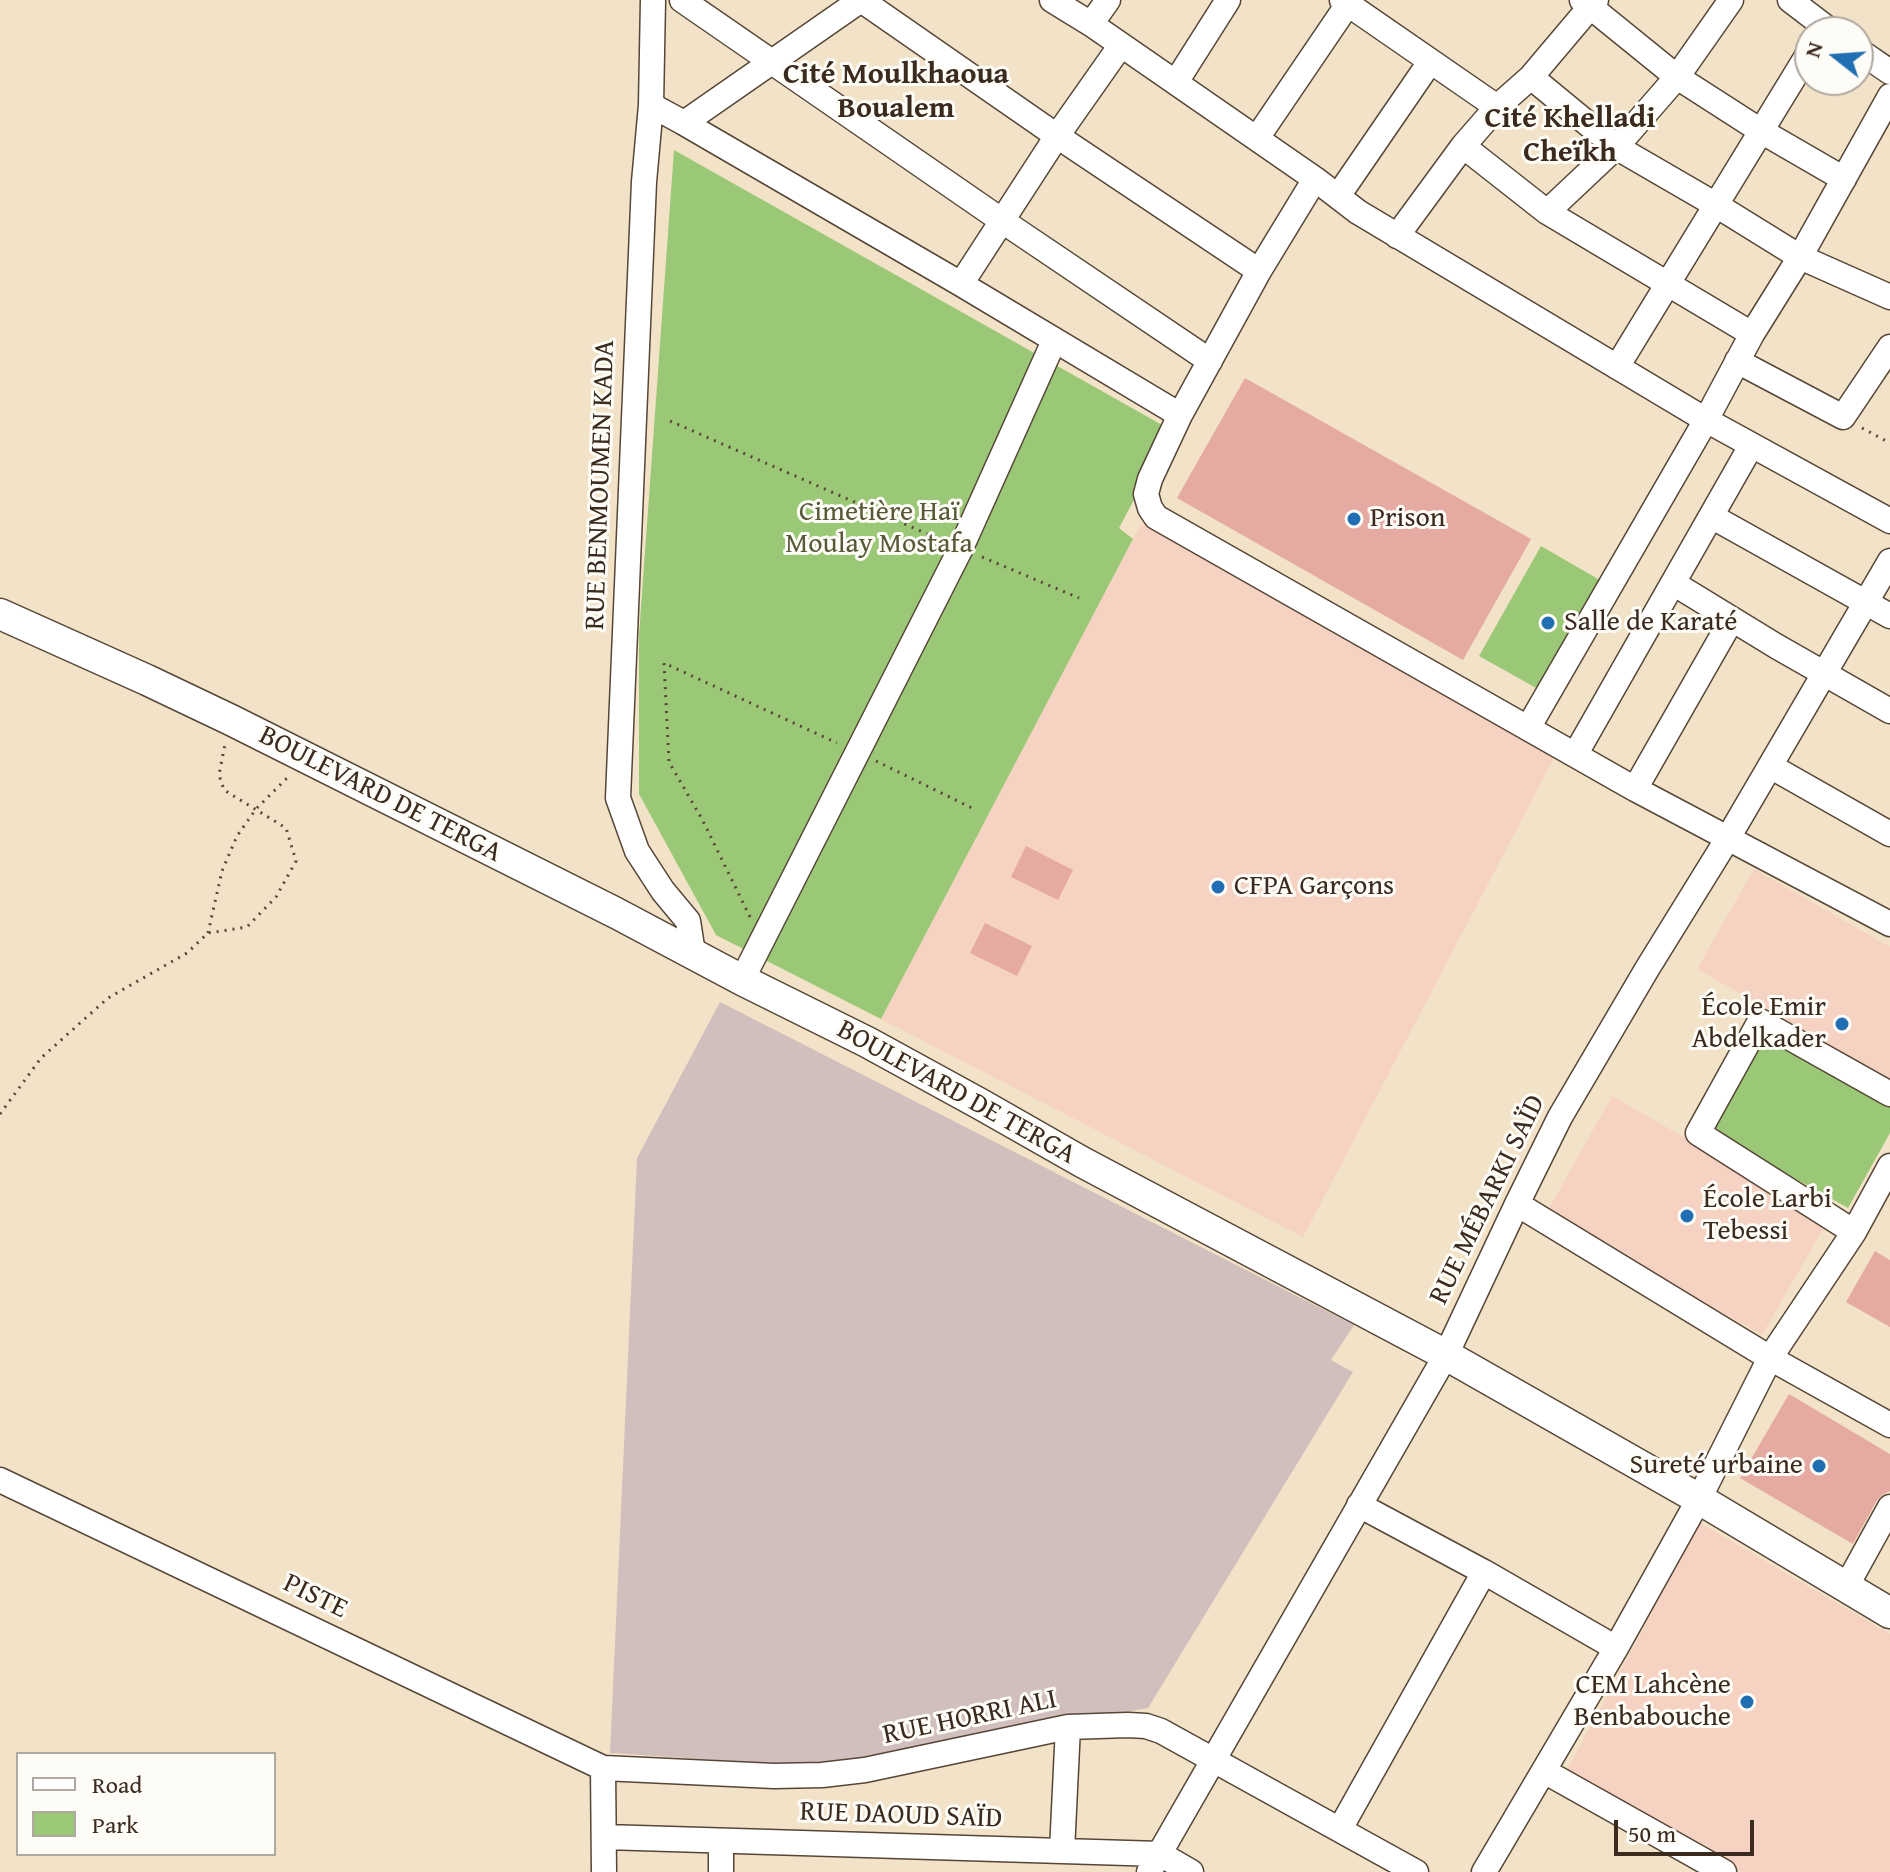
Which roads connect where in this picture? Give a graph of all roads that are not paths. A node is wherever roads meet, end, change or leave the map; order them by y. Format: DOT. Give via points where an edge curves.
graph roads {
  1 [pos="653,0"];
  2 [pos="682,0"];
  3 [pos="861,0"];
  4 [pos="1052,0"];
  5 [pos="1108,0"];
  6 [pos="1228,0"];
  7 [pos="1731,0"];
  8 [pos="1790,0"];
  9 [pos="1345,2"];
  10 [pos="1590,2"];
  11 [pos="1809,16"];
  12 [pos="1091,24"];
  13 [pos="1121,45"];
  14 [pos="770,62"];
  15 [pos="1430,62"];
  16 [pos="1531,77"];
  17 [pos="1677,77"];
  18 [pos="1794,77"];
  19 [pos="1176,82"];
  20 [pos="1890,96"];
  21 [pos="651,105"];
  22 [pos="1497,107"];
  23 [pos="684,123"];
  24 [pos="1761,131"];
  25 [pos="1057,136"];
  26 [pos="1257,138"];
  27 [pos="1463,146"];
  28 [pos="1616,147"];
  29 [pos="1315,179"];
  30 [pos="1844,179"];
  31 [pos="1338,196"];
  32 [pos="1716,205"];
  33 [pos="1547,212"];
  34 [pos="1001,220"];
  35 [pos="1397,236"];
  36 [pos="1800,257"];
  37 [pos="1259,271"];
  38 [pos="961,284"];
  39 [pos="1667,285"];
  40 [pos="1890,297"];
  41 [pos="1752,334"];
  42 [pos="1054,341"];
  43 [pos="1890,347"];
  44 [pos="1210,361"];
  45 [pos="1737,361"];
  46 [pos="1617,367"];
  47 [pos="1180,415"];
  48 [pos="1706,420"];
  49 [pos="1751,446"];
  50 [pos="1711,516"];
  51 [pos="1890,521"];
  52 [pos="1890,561"];
  53 [pos="1673,583"];
  54 [pos="1866,602"];
  55 [pos="0,614"];
  56 [pos="1890,616"];
  57 [pos="1732,619"];
  58 [pos="1824,674"];
  59 [pos="1890,711"];
  60 [pos="1528,728"];
  61 [pos="1575,755"];
  62 [pos="1770,766"];
  63 [pos="1635,789"];
  64 [pos="1890,834"];
  65 [pos="1728,838"];
  66 [pos="1890,924"];
  67 [pos="693,953"];
  68 [pos="742,980"];
  69 [pos="1890,1094"];
  70 [pos="1889,1169"];
  71 [pos="1517,1204"];
  72 [pos="1854,1232"];
  73 [pos="1446,1355"];
  74 [pos="1770,1358"];
  75 [pos="1890,1425"];
  76 [pos="0,1480"];
  77 [pos="1699,1499"];
  78 [pos="1359,1505"];
  79 [pos="1890,1507"];
  80 [pos="1484,1572"];
  81 [pos="1846,1587"];
  82 [pos="1890,1613"];
  83 [pos="1616,1648"];
  84 [pos="1068,1727"];
  85 [pos="1213,1761"];
  86 [pos="603,1768"];
  87 [pos="1544,1771"];
  88 [pos="1340,1829"];
  89 [pos="605,1837"];
  90 [pos="721,1841"];
  91 [pos="1062,1851"];
  92 [pos="1011,1861"];
  93 [pos="1154,1863"];
  94 [pos="604,1872"];
  95 [pos="721,1872"];
  96 [pos="1191,1872"];
  97 [pos="1416,1872"];
  98 [pos="1484,1872"];
  99 [pos="1724,1872"];
  1 -- 21 [label="street, RUE BENMOUMEN KADA"];
  2 -- 14 [label="street"];
  3 -- 14 [label="street"];
  3 -- 25 [label="street"];
  4 -- 12 [label="street"];
  5 -- 12 [label="street"];
  6 -- 19 [label="street"];
  7 -- 17 [label="street"];
  8 -- 11 [label="street"];
  9 -- 15 [label="street"];
  9 -- 26 [label="street"];
  10 -- 16 [label="street"];
  10 -- 17 [label="street"];
  12 -- 13 [label="street"];
  13 -- 19 [label="street"];
  13 -- 25 [label="street"];
  14 -- 23 [label="street"];
  14 -- 34 [label="street"];
  15 -- 22 [label="street"];
  15 -- 31 [label="street"];
  16 -- 22 [label="street"];
  16 -- 28 [label="street"];
  17 -- 24 [label="street"];
  17 -- 28 [label="street"];
  18 -- 24 [label="street"];
  19 -- 26 [label="street"];
  20 -- 30 [label="street"];
  21 -- 23 [label="street"];
  21 -- 67 [label="street, RUE BENMOUMEN KADA" via="618,798 637,851 688,921"];
  22 -- 27 [label="street"];
  23 -- 38 [label="street"];
  24 -- 30 [label="street"];
  24 -- 32 [label="street"];
  25 -- 34 [label="street"];
  25 -- 37 [label="street"];
  26 -- 29 [label="street"];
  27 -- 33 [label="street"];
  27 -- 35 [label="street"];
  28 -- 32 [label="street"];
  28 -- 33 [label="street"];
  29 -- 31 [label="street"];
  29 -- 37 [label="street"];
  30 -- 36 [label="street"];
  31 -- 35 [label="street"];
  32 -- 36 [label="street"];
  32 -- 39 [label="street"];
  33 -- 39 [label="street"];
  34 -- 38 [label="street"];
  34 -- 44 [label="street"];
  35 -- 46 [label="street"];
  36 -- 40 [label="street"];
  36 -- 41 [label="street"];
  37 -- 44 [label="street"];
  38 -- 42 [label="street"];
  39 -- 41 [label="street"];
  39 -- 46 [label="street"];
  41 -- 45 [label="street"];
  42 -- 47 [label="street"];
  42 -- 68 [label="street" via="961,548"];
  43 -- 45 [label="street" via="1843,417"];
  44 -- 47 [label="street"];
  45 -- 48 [label="street"];
  46 -- 48 [label="street"];
  47 -- 60 [label="street" via="1146,494 1156,517"];
  48 -- 49 [label="street"];
  48 -- 60 [label="street"];
  49 -- 50 [label="street"];
  49 -- 51 [label="street"];
  50 -- 53 [label="street"];
  50 -- 54 [label="street"];
  52 -- 54 [label="street, RUE MÉBARKI SAÏD"];
  53 -- 57 [label="street"];
  53 -- 61 [label="street"];
  54 -- 56 [label="street"];
  54 -- 58 [label="street, RUE MÉBARKI SAÏD"];
  55 -- 67 [label="main road, BOULEVARD DE TERGA" via="231,720"];
  57 -- 58 [label="street"];
  57 -- 63 [label="street"];
  58 -- 59 [label="street"];
  58 -- 62 [label="street, RUE MÉBARKI SAÏD"];
  60 -- 61 [label="street"];
  61 -- 63 [label="street"];
  62 -- 64 [label="street"];
  62 -- 65 [label="street, RUE MÉBARKI SAÏD"];
  63 -- 65 [label="street"];
  65 -- 66 [label="street"];
  65 -- 71 [label="street, RUE MÉBARKI SAÏD" via="1568,1104"];
  67 -- 68 [label="main road, BOULEVARD DE TERGA"];
  68 -- 73 [label="main road, BOULEVARD DE TERGA" via="867,1042"];
  69 -- 72 [label="street" via="1760,1021 1698,1133"];
  70 -- 72 [label="street"];
  71 -- 73 [label="street, RUE MÉBARKI SAÏD"];
  71 -- 74 [label="street"];
  72 -- 74 [label="street"];
  73 -- 77 [label="main road, BOULEVARD DE TERGA"];
  73 -- 78 [label="street, RUE MÉBARKI SAÏD"];
  74 -- 75 [label="street"];
  74 -- 77 [label="street"];
  76 -- 86 [label="street, PISTE"];
  77 -- 81 [label="main road, BOULEVARD DE TERGA"];
  77 -- 83 [label="street"];
  78 -- 80 [label="street"];
  78 -- 85 [label="street, RUE MÉBARKI SAÏD"];
  79 -- 81 [label="street"];
  80 -- 83 [label="street"];
  80 -- 88 [label="street"];
  81 -- 82 [label="main road, BOULEVARD DE TERGA"];
  83 -- 87 [label="street"];
  84 -- 85 [label="street, RUE HORRI ALI" via="1146,1726"];
  84 -- 86 [label="street, RUE HORRI ALI" via="822,1775"];
  84 -- 91 [label="street"];
  85 -- 88 [label="street, RUE HORRI ALI"];
  85 -- 93 [label="street, RUE MÉBARKI SAÏD"];
  86 -- 89 [label="street"];
  87 -- 98 [label="street"];
  87 -- 99 [label="street"];
  88 -- 97 [label="street, RUE HORRI ALI"];
  89 -- 90 [label="street, RUE DAOUD SAÏD"];
  89 -- 94 [label="street"];
  90 -- 92 [label="street, RUE DAOUD SAÏD"];
  90 -- 95 [label="street"];
  91 -- 92 [label="street, RUE DAOUD SAÏD"];
  91 -- 93 [label="street, RUE DAOUD SAÏD"];
  93 -- 96 [label="street, RUE DAOUD SAÏD"];
}
